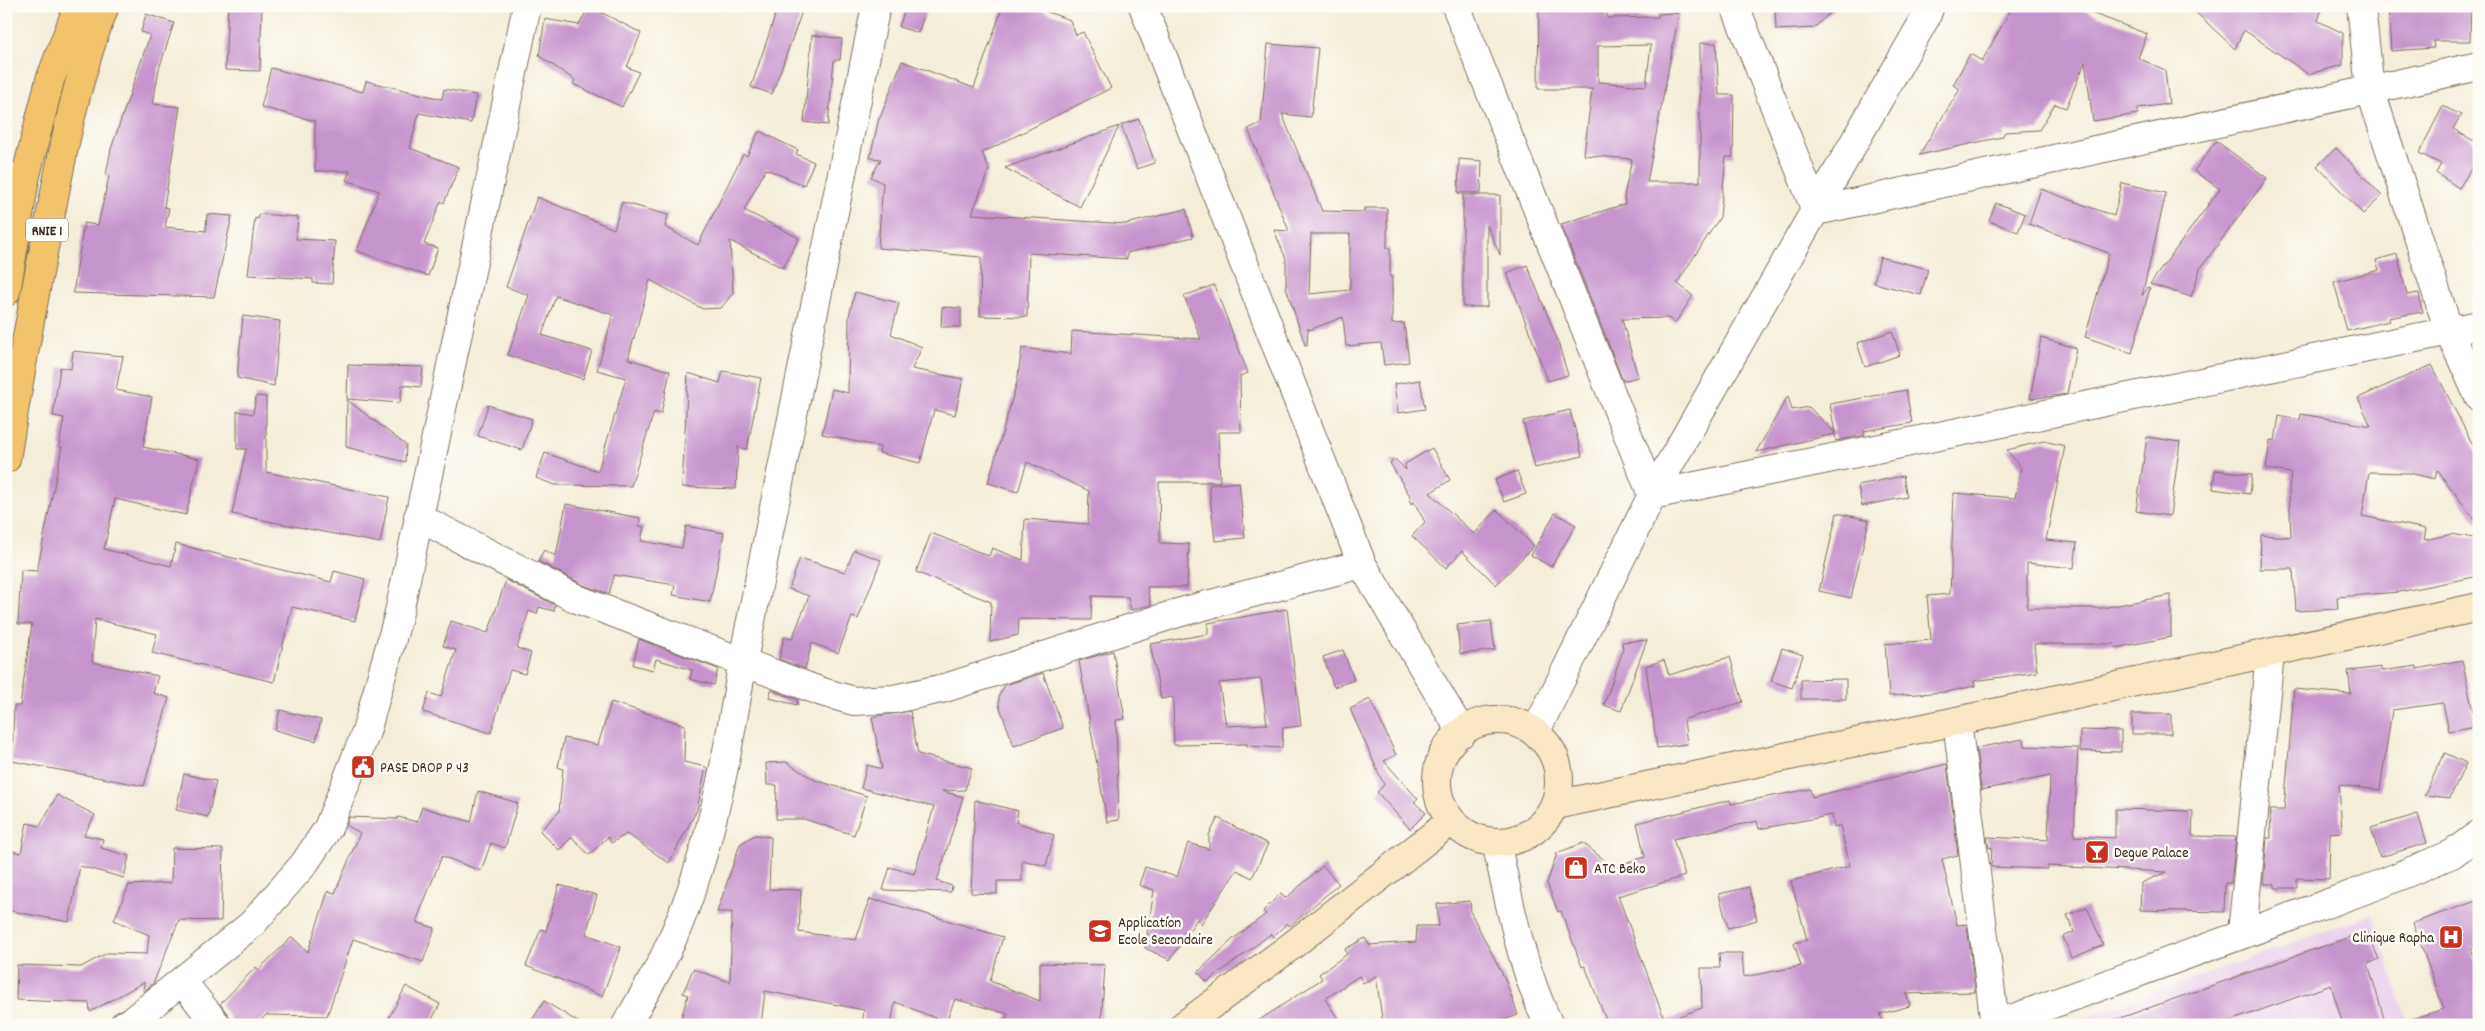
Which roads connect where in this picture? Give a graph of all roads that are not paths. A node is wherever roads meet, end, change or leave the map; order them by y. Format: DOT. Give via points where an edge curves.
graph roads {
  1 [pos="78,6"];
  2 [pos="105,6"];
  3 [pos="527,6"];
  4 [pos="876,6"];
  5 [pos="1143,6"];
  6 [pos="1456,6"];
  7 [pos="1735,6"];
  8 [pos="1930,6"];
  9 [pos="2361,6"];
  10 [pos="2479,66"];
  11 [pos="2370,89"];
  12 [pos="16,178"];
  13 [pos="1816,211"];
  14 [pos="6,292"];
  15 [pos="2479,325"];
  16 [pos="2449,331"];
  17 [pos="2479,397"];
  18 [pos="6,458"];
  19 [pos="1652,495"];
  20 [pos="418,516"];
  21 [pos="1362,564"];
  22 [pos="2479,607"];
  23 [pos="2270,653"];
  24 [pos="743,660"];
  25 [pos="1957,721"];
  26 [pos="1462,732"];
  27 [pos="1535,733"];
  28 [pos="1555,805"];
  29 [pos="1451,821"];
  30 [pos="2479,834"];
  31 [pos="1496,842"];
  32 [pos="2242,933"];
  33 [pos="182,981"];
  34 [pos="124,1025"];
  35 [pos="217,1025"];
  36 [pos="626,1025"];
  37 [pos="1184,1025"];
  38 [pos="1549,1025"];
  1 -- 12 [label="highway, RNIE 1"];
  2 -- 18 [label="highway, RNIE 1" via="77,93 56,185"];
  3 -- 20 [label="street"];
  4 -- 24 [label="street"];
  5 -- 21 [label="street"];
  6 -- 19 [label="street"];
  7 -- 13 [label="street"];
  8 -- 13 [label="street"];
  9 -- 11 [label="street"];
  10 -- 11 [label="street"];
  11 -- 13 [label="street"];
  11 -- 16 [label="street"];
  12 -- 14 [label="highway, RNIE 1"];
  13 -- 19 [label="street"];
  15 -- 16 [label="street"];
  16 -- 17 [label="street"];
  16 -- 19 [label="street"];
  19 -- 27 [label="street"];
  20 -- 24 [label="street" via="577,599"];
  20 -- 33 [label="street" via="398,616 366,732 328,828 304,864 252,924"];
  21 -- 24 [label="street" via="1181,612 944,688 894,698 854,701 822,692"];
  21 -- 26 [label="street"];
  22 -- 23 [label="main road"];
  23 -- 25 [label="main road"];
  23 -- 32 [label="street"];
  24 -- 36 [label="street" via="727,758 697,871 665,955"];
  25 -- 28 [label="main road"];
  25 -- 32 [label="street" via="1995,1025"];
  26 -- 27 [label="main road" via="1491,721 1506,721"];
  26 -- 29 [label="main road" via="1448,746 1439,764 1436,784 1441,804"];
  27 -- 28 [label="main road" via="1549,748 1558,766 1559,786"];
  28 -- 31 [label="main road" via="1534,830 1520,838"];
  29 -- 31 [label="main road" via="1471,836"];
  29 -- 37 [label="main road"];
  30 -- 32 [label="street" via="2452,854 2378,885"];
  31 -- 38 [label="street" via="1520,947 1537,1001"];
  33 -- 34 [label="street"];
  33 -- 35 [label="street"];
}
